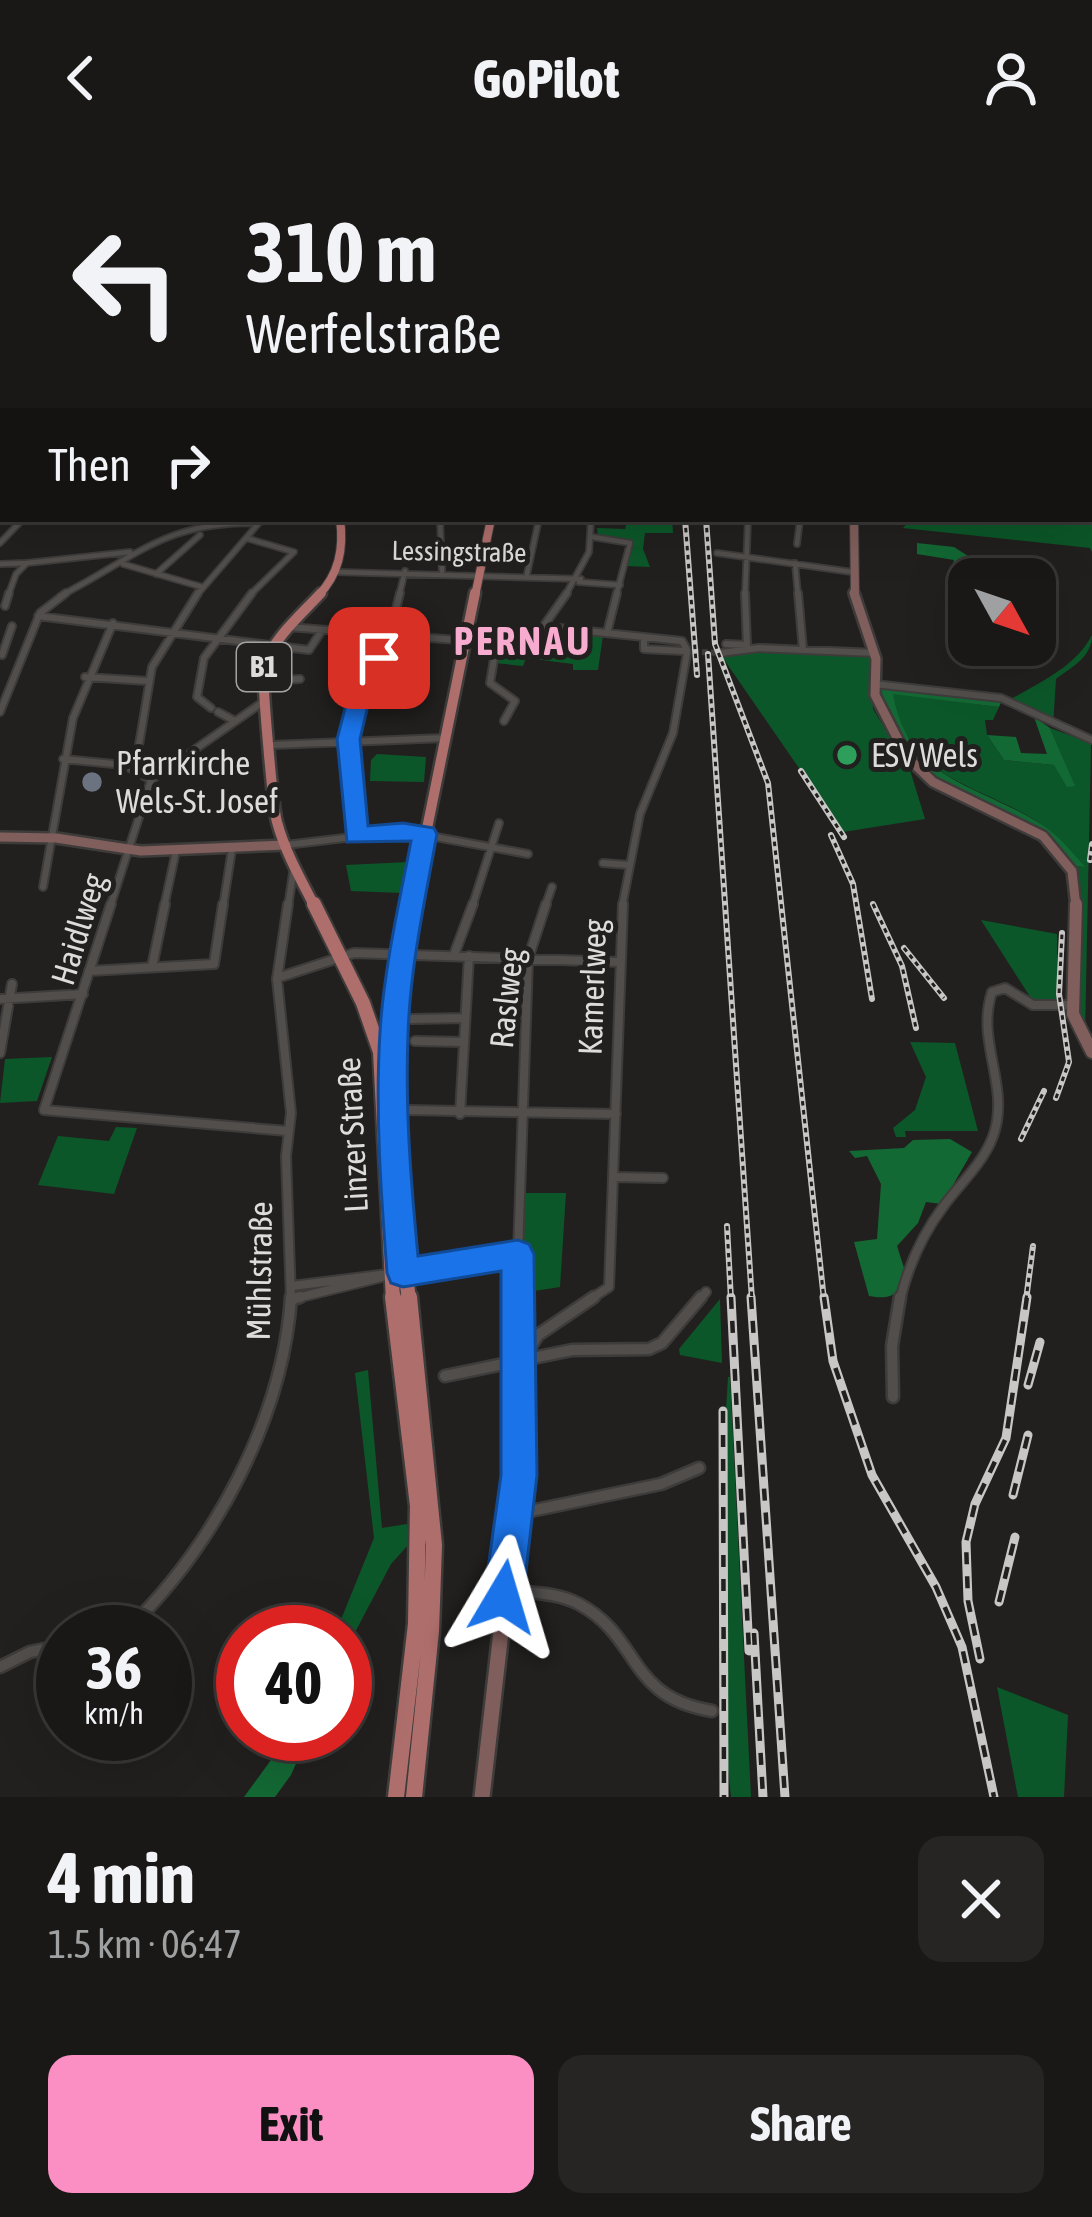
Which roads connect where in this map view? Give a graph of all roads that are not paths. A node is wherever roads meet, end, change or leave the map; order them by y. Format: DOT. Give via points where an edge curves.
graph roads {
  1 [pos="248,522"];
  2 [pos="260,522"];
  3 [pos="340,522"];
  4 [pos="440,522"];
  5 [pos="490,522"];
  6 [pos="538,522"];
  7 [pos="591,522"];
  8 [pos="748,522"];
  9 [pos="800,522"];
  10 [pos="854,522"];
  11 [pos="200,535"];
  12 [pos="593,537"];
  13 [pos="246,538"];
  14 [pos="797,544"];
  15 [pos="132,552"];
  16 [pos="717,553"];
  17 [pos="742,556"];
  18 [pos="19,563"];
  19 [pos="794,563"];
  20 [pos="0,564"];
  21 [pos="122,564"];
  22 [pos="405,571"];
  23 [pos="337,572"];
  24 [pos="442,572"];
  25 [pos="852,572"];
  26 [pos="481,573"];
  27 [pos="156,574"];
  28 [pos="527,574"];
  29 [pos="580,581"];
  30 [pos="620,585"];
  31 [pos="202,587"];
  32 [pos="4,606"];
  33 [pos="38,616"];
  34 [pos="113,622"];
  35 [pos="12,626"];
  36 [pos="287,627"];
  37 [pos="543,628"];
  38 [pos="174,632"];
  39 [pos="321,632"];
  40 [pos="607,633"];
  41 [pos="388,635"];
  42 [pos="216,638"];
  43 [pos="468,640"];
  44 [pos="496,641"];
  45 [pos="8,642"];
  46 [pos="29,642"];
  47 [pos="727,644"];
  48 [pos="274,645"];
  49 [pos="802,650"];
  50 [pos="722,653"];
  51 [pos="875,653"];
  52 [pos="2,655"];
  53 [pos="85,677"];
  54 [pos="301,679"];
  55 [pos="148,681"];
  56 [pos="261,681"];
  57 [pos="874,684"];
  58 [pos="263,702"];
  59 [pos="0,712"];
  60 [pos="236,721"];
  61 [pos="504,721"];
  62 [pos="446,738"];
  63 [pos="348,739"];
  64 [pos="1092,740"];
  65 [pos="272,745"];
  66 [pos="63,759"];
  67 [pos="135,769"];
  68 [pos="151,780"];
  69 [pos="499,824"];
  70 [pos="425,834"];
  71 [pos="356,836"];
  72 [pos="0,837"];
  73 [pos="48,838"];
  74 [pos="286,844"];
  75 [pos="232,849"];
  76 [pos="494,849"];
  77 [pos="128,850"];
  78 [pos="176,850"];
  79 [pos="528,854"];
  80 [pos="603,863"];
  81 [pos="294,865"];
  82 [pos="628,865"];
  83 [pos="43,887"];
  84 [pos="552,887"];
  85 [pos="402,953"];
  86 [pos="340,956"];
  87 [pos="454,956"];
  88 [pos="469,956"];
  89 [pos="528,959"];
  90 [pos="619,962"];
  91 [pos="152,967"];
  92 [pos="89,970"];
  93 [pos="277,978"];
  94 [pos="12,984"];
  95 [pos="82,994"];
  96 [pos="12,998"];
  97 [pos="0,999"];
  98 [pos="1072,1005"];
  99 [pos="465,1018"];
  100 [pos="412,1019"];
  101 [pos="415,1041"];
  102 [pos="464,1042"];
  103 [pos="1092,1052"];
  104 [pos="0,1053"];
  105 [pos="407,1111"];
  106 [pos="460,1114"];
  107 [pos="616,1114"];
  108 [pos="521,1116"];
  109 [pos="287,1132"];
  110 [pos="614,1177"];
  111 [pos="664,1178"];
  112 [pos="518,1254"];
  113 [pos="396,1274"];
  114 [pos="292,1292"];
  115 [pos="706,1292"];
  116 [pos="531,1346"];
  117 [pos="518,1361"];
  118 [pos="445,1376"];
  119 [pos="893,1397"];
  120 [pos="699,1468"];
  121 [pos="514,1514"];
  122 [pos="504,1590"];
  123 [pos="153,1605"];
  124 [pos="36,1651"];
  125 [pos="0,1667"];
  126 [pos="712,1711"];
  127 [pos="396,1797"];
  128 [pos="414,1797"];
  129 [pos="482,1797"];
  1 -- 15 [label="street" via="194,526"];
  2 -- 13 [label="street"];
  3 -- 23 [label="main road"];
  4 -- 24 [label="street"];
  5 -- 26 [label="main road, Linzer Straße"];
  6 -- 28 [label="street"];
  7 -- 12 [label="street"];
  8 -- 17 [label="street"];
  9 -- 14 [label="street"];
  10 -- 25 [label="street"];
  11 -- 27 [label="street"];
  12 -- 29 [label="street"];
  12 -- 30 [label="street" via="630,543"];
  13 -- 31 [label="street"];
  13 -- 42 [label="street" via="294,552"];
  15 -- 18 [label="street"];
  15 -- 21 [label="street"];
  16 -- 17 [label="street"];
  17 -- 19 [label="street"];
  17 -- 47 [label="street" via="747,645"];
  18 -- 20 [label="street"];
  18 -- 32 [label="street"];
  19 -- 25 [label="street"];
  19 -- 49 [label="street"];
  21 -- 27 [label="street"];
  21 -- 33 [label="street"];
  22 -- 23 [label="street, Lessingstraße"];
  22 -- 24 [label="street, Lessingstraße"];
  22 -- 41 [label="street"];
  23 -- 36 [label="main road, Linzer Straße / B1"];
  24 -- 26 [label="street, Lessingstraße"];
  25 -- 51 [label="street"];
  26 -- 28 [label="street, Lessingstraße"];
  26 -- 43 [label="main road, Linzer Straße"];
  27 -- 31 [label="street"];
  28 -- 29 [label="street, Lessingstraße"];
  29 -- 30 [label="street, Lessingstraße"];
  29 -- 37 [label="street"];
  30 -- 40 [label="street"];
  31 -- 38 [label="street"];
  33 -- 34 [label="street"];
  33 -- 46 [label="street"];
  34 -- 38 [label="street"];
  34 -- 53 [label="street"];
  35 -- 45 [label="street"];
  36 -- 39 [label="street"];
  36 -- 48 [label="main road, Linzer Straße / B1"];
  37 -- 40 [label="street"];
  37 -- 44 [label="street"];
  38 -- 42 [label="street"];
  38 -- 55 [label="street"];
  39 -- 41 [label="street"];
  39 -- 48 [label="street" via="310,650"];
  40 -- 82 [label="street, Kamerlweg" via="644,637 644,649 686,650 673,733 647,790"];
  41 -- 43 [label="street"];
  41 -- 63 [label="street"];
  42 -- 48 [label="street"];
  42 -- 60 [label="street" via="197,698"];
  43 -- 44 [label="street"];
  43 -- 62 [label="main road, Linzer Straße"];
  44 -- 61 [label="street" via="490,683 515,701"];
  45 -- 46 [label="street"];
  45 -- 52 [label="street"];
  46 -- 59 [label="street"];
  48 -- 56 [label="main road, Linzer Straße / B1"];
  49 -- 50 [label="street"];
  49 -- 51 [label="street"];
  51 -- 57 [label="street"];
  53 -- 55 [label="street"];
  53 -- 66 [label="street"];
  54 -- 56 [label="street"];
  55 -- 67 [label="street"];
  56 -- 58 [label="main road, Linzer Straße / B1"];
  57 -- 64 [label="street" via="997,698"];
  57 -- 98 [label="street" via="879,707 921,773 1032,828 1067,862 1076,885"];
  58 -- 60 [label="street"];
  58 -- 65 [label="main road, Linzer Straße / B1"];
  60 -- 68 [label="street"];
  62 -- 63 [label="street"];
  62 -- 70 [label="main road, Linzer Straße"];
  63 -- 65 [label="street"];
  63 -- 71 [label="street"];
  65 -- 74 [label="main road, Linzer Straße / B1" via="274,809"];
  66 -- 67 [label="street"];
  66 -- 73 [label="street"];
  67 -- 68 [label="street"];
  68 -- 77 [label="street, Haidlweg"];
  69 -- 76 [label="street"];
  70 -- 71 [label="street"];
  70 -- 76 [label="street"];
  70 -- 85 [label="main road, Linzer Straße"];
  71 -- 74 [label="street"];
  72 -- 73 [label="street"];
  73 -- 77 [label="street"];
  73 -- 83 [label="street"];
  74 -- 75 [label="street"];
  74 -- 81 [label="main road, Linzer Straße / B1"];
  75 -- 78 [label="street"];
  75 -- 91 [label="street" via="214,964"];
  76 -- 79 [label="street"];
  76 -- 87 [label="street"];
  77 -- 78 [label="street"];
  77 -- 92 [label="street, Haidlweg"];
  78 -- 91 [label="street"];
  80 -- 82 [label="street"];
  81 -- 86 [label="main road, Linzer Straße / B1"];
  81 -- 93 [label="street, Mühlstraße"];
  82 -- 90 [label="street, Kamerlweg"];
  84 -- 89 [label="street, Raslweg"];
  85 -- 86 [label="street"];
  85 -- 87 [label="street"];
  85 -- 113 [label="main road, Linzer Straße / B1" via="394,1034"];
  86 -- 93 [label="street"];
  86 -- 113 [label="main road, Linzer Straße / B1" via="380,1052"];
  87 -- 88 [label="street"];
  88 -- 89 [label="street"];
  88 -- 99 [label="street"];
  89 -- 90 [label="street"];
  89 -- 108 [label="street, Raslweg"];
  90 -- 107 [label="street, Kamerlweg"];
  91 -- 92 [label="street"];
  92 -- 95 [label="street, Haidlweg"];
  93 -- 109 [label="street, Mühlstraße"];
  94 -- 96 [label="street"];
  95 -- 96 [label="street"];
  95 -- 109 [label="street, Haidlweg" via="44,1110"];
  96 -- 97 [label="street"];
  96 -- 104 [label="street"];
  98 -- 103 [label="street"];
  98 -- 119 [label="street" via="1033,1005 1005,988 986,1005 984,1046 998,1121 920,1239 891,1341"];
  99 -- 100 [label="street"];
  99 -- 102 [label="street"];
  101 -- 102 [label="street"];
  102 -- 106 [label="street"];
  105 -- 106 [label="street"];
  106 -- 108 [label="street"];
  107 -- 108 [label="street"];
  107 -- 110 [label="street, Kamerlweg"];
  108 -- 112 [label="street, Raslweg"];
  109 -- 114 [label="street, Mühlstraße"];
  110 -- 111 [label="street"];
  110 -- 116 [label="street, Kamerlweg" via="609,1287"];
  112 -- 113 [label="street"];
  112 -- 117 [label="street"];
  113 -- 114 [label="street"];
  113 -- 127 [label="main road, Linzer Straße / B1" via="419,1545"];
  113 -- 128 [label="main road, Linzer Straße / B1" via="426,1432 434,1545"];
  114 -- 123 [label="street, Mühlstraße" via="282,1367 254,1451"];
  115 -- 117 [label="street" via="649,1349 572,1350"];
  117 -- 118 [label="street"];
  117 -- 121 [label="street"];
  120 -- 121 [label="street" via="661,1484"];
  121 -- 122 [label="street"];
  122 -- 126 [label="street" via="578,1602 621,1641 651,1690 682,1710"];
  122 -- 129 [label="street"];
  124 -- 125 [label="street"];
}
